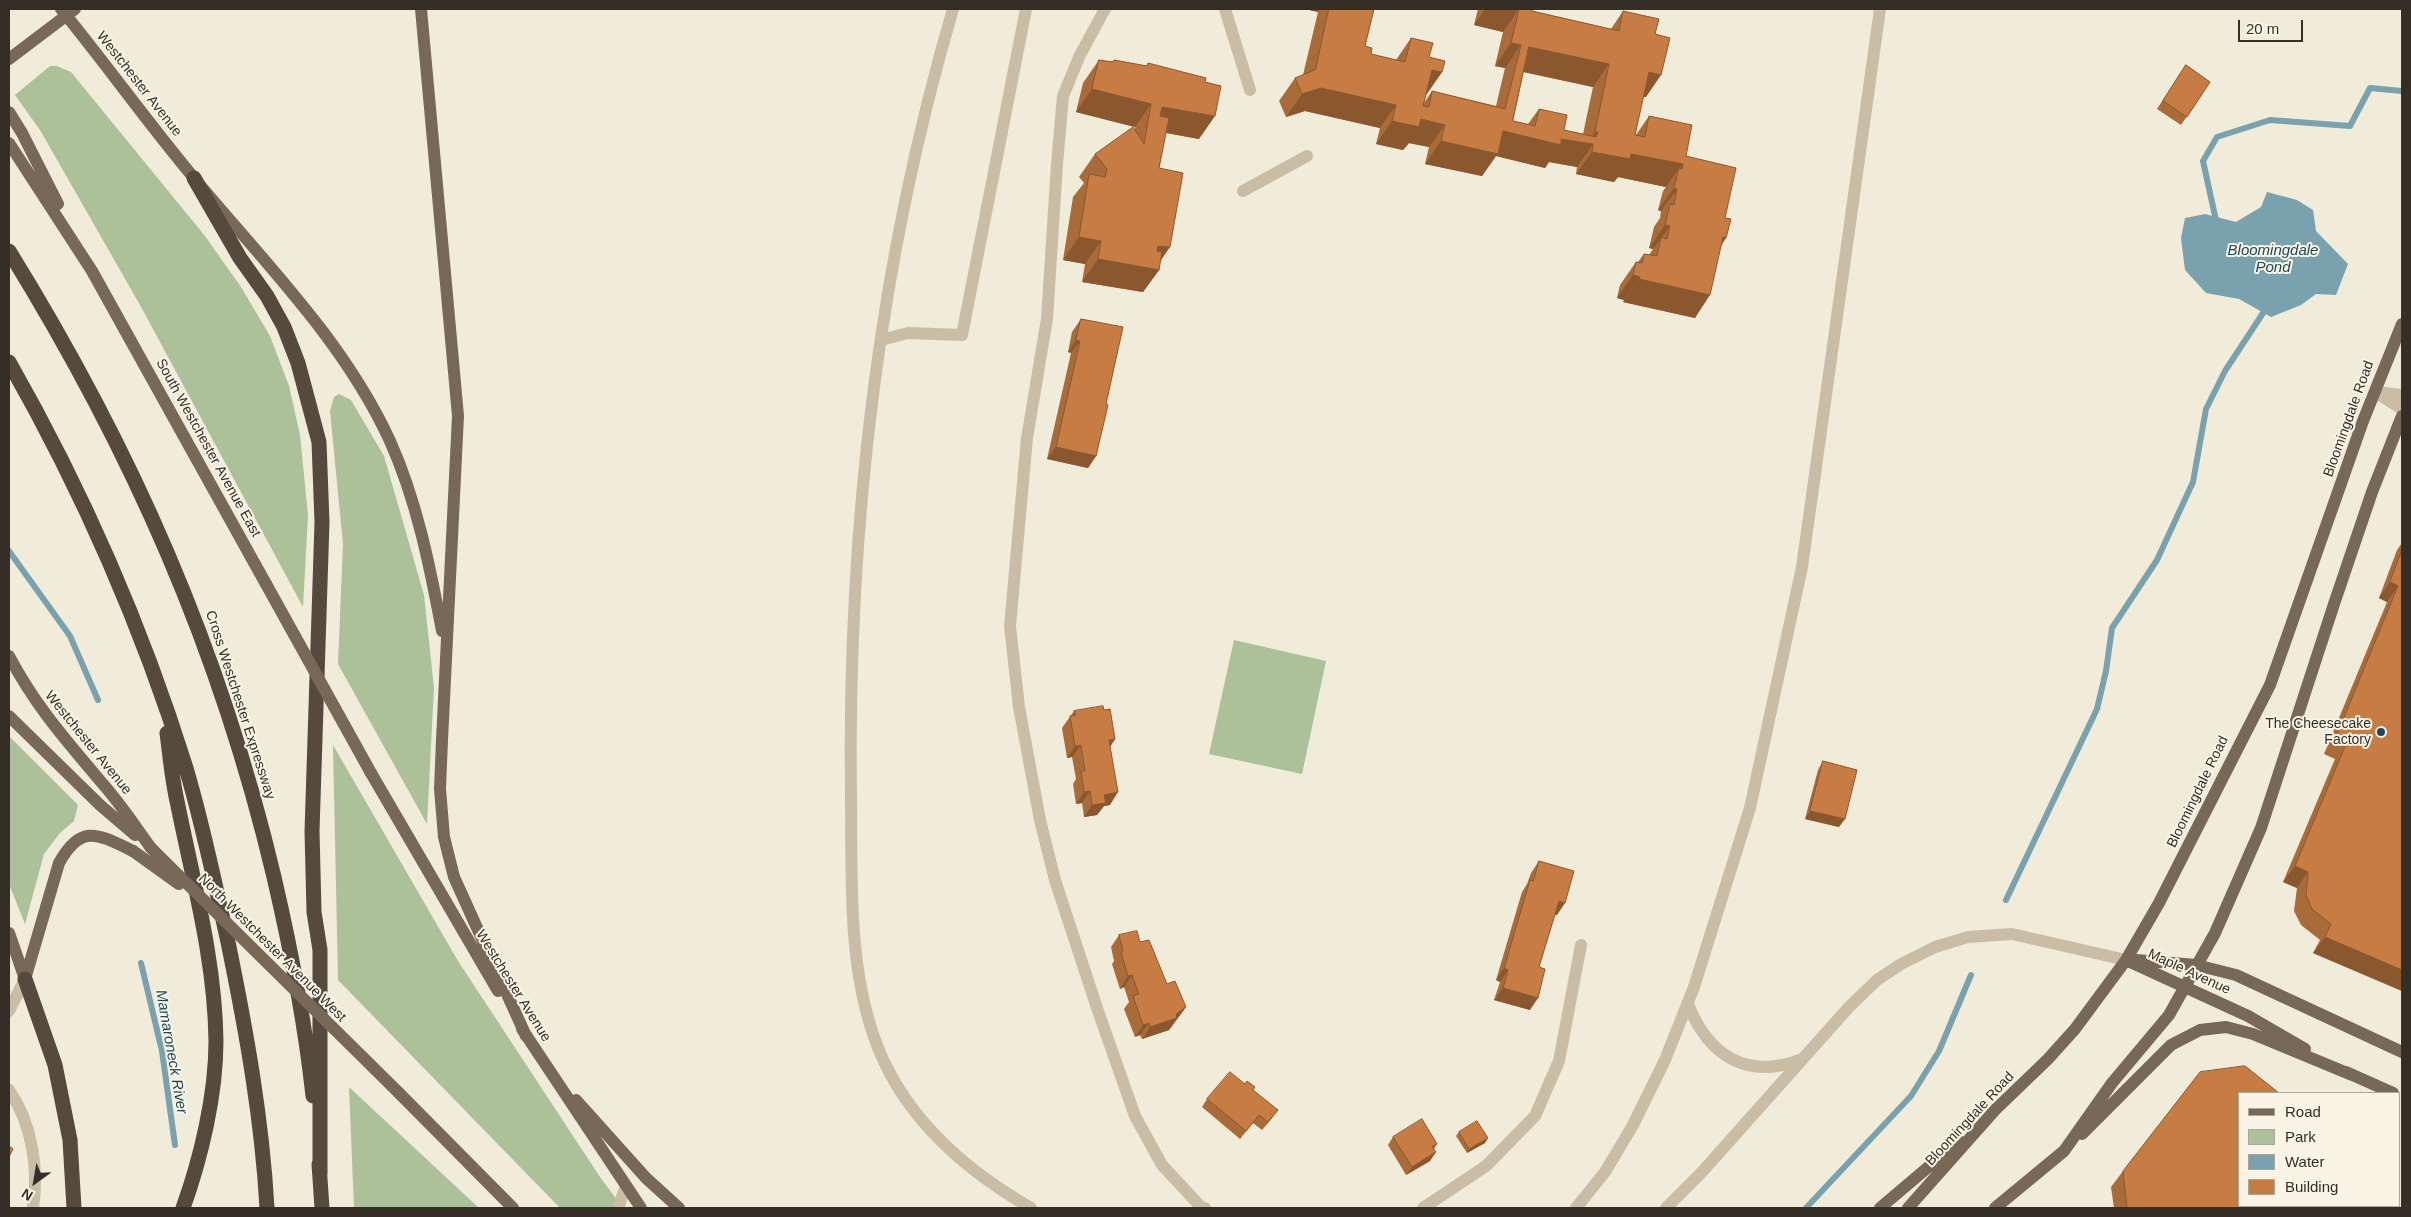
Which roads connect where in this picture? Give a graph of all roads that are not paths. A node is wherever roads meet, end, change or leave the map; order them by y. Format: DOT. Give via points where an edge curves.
graph roads {
  1 [pos="420,9"];
  2 [pos="953,9"];
  3 [pos="1026,9"];
  4 [pos="1105,9"];
  5 [pos="1225,9"];
  6 [pos="1880,9"];
  7 [pos="67,11"];
  8 [pos="9,59"];
  9 [pos="1250,90"];
  10 [pos="9,112"];
  11 [pos="9,143"];
  12 [pos="1307,156"];
  13 [pos="194,178"];
  14 [pos="1243,191"];
  15 [pos="9,251"];
  16 [pos="92,271"];
  17 [pos="2402,324"];
  18 [pos="881,340"];
  19 [pos="9,362"];
  20 [pos="2375,392"];
  21 [pos="2402,395"];
  22 [pos="2402,410"];
  23 [pos="2402,416"];
  24 [pos="445,645"];
  25 [pos="9,656"];
  26 [pos="160,692"];
  27 [pos="9,716"];
  28 [pos="371,773"];
  29 [pos="131,826"];
  30 [pos="207,904"];
  31 [pos="9,933"];
  32 [pos="1581,944"];
  33 [pos="2126,960"];
  34 [pos="2196,965"];
  35 [pos="25,979"];
  36 [pos="2185,986"];
  37 [pos="1688,1004"];
  38 [pos="9,1011"];
  39 [pos="526,1036"];
  40 [pos="2402,1052"];
  41 [pos="1802,1059"];
  42 [pos="543,1064"];
  43 [pos="2352,1076"];
  44 [pos="9,1090"];
  45 [pos="2391,1092"];
  46 [pos="1995,1110"];
  47 [pos="2064,1151"];
  48 [pos="320,1174"];
  49 [pos="626,1186"];
  50 [pos="33,1208"];
  51 [pos="74,1208"];
  52 [pos="183,1208"];
  53 [pos="267,1208"];
  54 [pos="322,1208"];
  55 [pos="513,1208"];
  56 [pos="618,1208"];
  57 [pos="641,1208"];
  58 [pos="679,1208"];
  59 [pos="1031,1208"];
  60 [pos="1205,1208"];
  61 [pos="1423,1208"];
  62 [pos="1576,1208"];
  63 [pos="1666,1208"];
  64 [pos="1880,1208"];
  65 [pos="1908,1208"];
  66 [pos="1995,1208"];
  1 -- 24 [label="main road" via="458,416"];
  2 -- 18 [label="street" via="915,151"];
  3 -- 18 [label="street" via="962,335 908,333"];
  4 -- 60 [label="street" via="1080,55 1063,96 1047,319 1027,438 1010,626 1019,707 1040,820 1098,1008 1135,1116 1162,1165"];
  5 -- 9 [label="street"];
  6 -- 37 [label="street" via="1802,567 1750,808"];
  7 -- 8 [label="main road"];
  7 -- 13 [label="main road, Westchester Avenue"];
  10 -- 16 [label="main road"];
  11 -- 16 [label="main road, South Westchester Avenue East"];
  12 -- 14 [label="street"];
  13 -- 24 [label="main road, Westchester Avenue" via="294,295 369,401 390,442 420,528"];
  13 -- 48 [label="highway" via="284,327 298,363 319,442 322,522 312,831 314,912 320,959"];
  15 -- 48 [label="highway, Cross Westchester Expressway" via="83,375 120,449 155,521 215,672 241,752 285,926 306,1034"];
  16 -- 28 [label="main road, South Westchester Avenue East, bridge"];
  17 -- 20 [label="main road, Bloomingdale Road"];
  18 -- 59 [label="street" via="870,410 851,681 852,882 858,975 874,1038 911,1108 955,1156 986,1181"];
  19 -- 26 [label="highway" via="102,545"];
  20 -- 21 [label="street"];
  20 -- 22 [label="street"];
  20 -- 33 [label="main road, Bloomingdale Road" via="2270,685"];
  23 -- 34 [label="main road" via="2372,492 2261,828 2215,933"];
  24 -- 39 [label="main road" via="440,789 444,837 454,876"];
  25 -- 29 [label="main road, Westchester Avenue" via="50,722 103,783"];
  26 -- 52 [label="highway" via="176,798 208,944 216,1034 210,1104 194,1178"];
  26 -- 53 [label="highway" via="206,843 246,1025"];
  27 -- 29 [label="main road" via="100,805"];
  28 -- 39 [label="main road, Westchester Avenue"];
  29 -- 30 [label="main road, North Westchester Avenue West, bridge"];
  30 -- 35 [label="main road, bridge" via="133,851 102,836 87,834 76,838 59,863"];
  30 -- 55 [label="main road, North Westchester Avenue West, bridge"];
  31 -- 35 [label="main road"];
  32 -- 61 [label="street" via="1559,1061 1534,1116 1486,1166"];
  33 -- 34 [label="main road, Maple Avenue"];
  33 -- 36 [label="main road, Maple Avenue"];
  33 -- 41 [label="street" via="2012,934 1968,937 1936,947 1877,980"];
  33 -- 46 [label="main road, Bloomingdale Road" via="2102,996 2048,1059"];
  34 -- 36 [label="main road"];
  34 -- 40 [label="main road, Maple Avenue" via="2236,975"];
  35 -- 38 [label="street"];
  35 -- 51 [label="highway" via="57,1074 70,1140"];
  36 -- 43 [label="main road, Maple Avenue" via="2248,1016"];
  36 -- 47 [label="main road" via="2168,1015 2112,1083"];
  37 -- 41 [label="street" via="1713,1045 1744,1065 1782,1067"];
  37 -- 62 [label="street" via="1633,1125 1605,1172"];
  39 -- 42 [label="main road, Westchester Avenue"];
  41 -- 63 [label="street"];
  42 -- 49 [label="main road, Westchester Avenue"];
  42 -- 58 [label="main road" via="646,1178"];
  43 -- 45 [label="main road, Maple Avenue"];
  43 -- 47 [label="main road" via="2253,1034 2226,1027 2200,1030 2183,1037 2166,1050"];
  44 -- 50 [label="street" via="28,1132 35,1166"];
  46 -- 64 [label="main road"];
  46 -- 65 [label="main road, Bloomingdale Road"];
  47 -- 66 [label="main road"];
  48 -- 54 [label="highway, Cross Westchester Expressway"];
  49 -- 56 [label="street"];
  49 -- 57 [label="main road, Westchester Avenue"];
}
